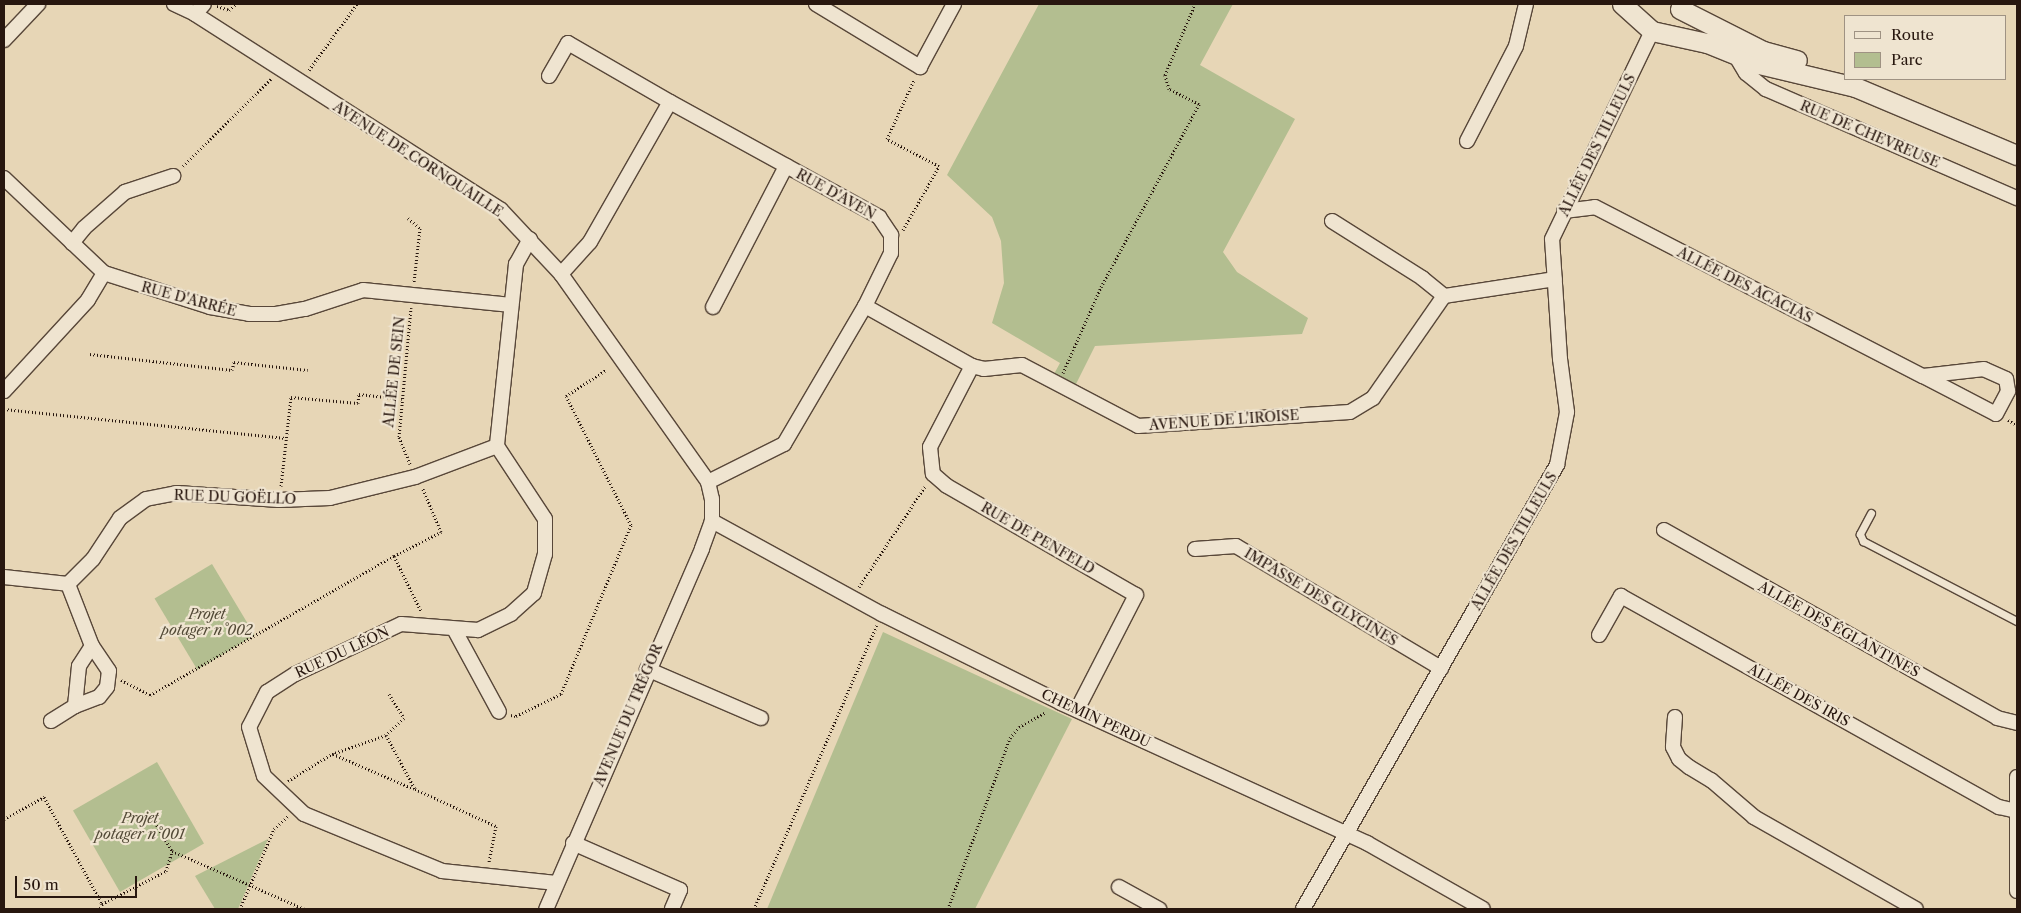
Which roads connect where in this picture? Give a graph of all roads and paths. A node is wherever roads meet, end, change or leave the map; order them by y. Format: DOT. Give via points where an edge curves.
graph roads {
  1 [pos="38,4"];
  2 [pos="174,4"];
  3 [pos="210,4"];
  4 [pos="236,4"];
  5 [pos="357,4"];
  6 [pos="816,4"];
  7 [pos="954,4"];
  8 [pos="1196,4"];
  9 [pos="1526,4"];
  10 [pos="1622,4"];
  11 [pos="1679,6"];
  12 [pos="200,9"];
  13 [pos="1639,10"];
  14 [pos="1658,32"];
  15 [pos="4,40"];
  16 [pos="1735,55"];
  17 [pos="920,67"];
  18 [pos="280,70"];
  19 [pos="1844,74"];
  20 [pos="549,76"];
  21 [pos="1857,80"];
  22 [pos="299,82"];
  23 [pos="670,102"];
  24 [pos="1467,141"];
  25 [pos="2017,147"];
  26 [pos="2017,155"];
  27 [pos="786,166"];
  28 [pos="173,176"];
  29 [pos="4,178"];
  30 [pos="2017,198"];
  31 [pos="1564,211"];
  32 [pos="408,218"];
  33 [pos="1332,221"];
  34 [pos="891,235"];
  35 [pos="530,239"];
  36 [pos="72,243"];
  37 [pos="104,273"];
  38 [pos="561,274"];
  39 [pos="1555,279"];
  40 [pos="412,295"];
  41 [pos="1444,296"];
  42 [pos="511,306"];
  43 [pos="865,306"];
  44 [pos="713,307"];
  45 [pos="90,354"];
  46 [pos="972,366"];
  47 [pos="308,370"];
  48 [pos="606,370"];
  49 [pos="1923,376"];
  50 [pos="1058,382"];
  51 [pos="4,391"];
  52 [pos="402,399"];
  53 [pos="4,409"];
  54 [pos="286,438"];
  55 [pos="498,446"];
  56 [pos="933,474"];
  57 [pos="415,477"];
  58 [pos="708,482"];
  59 [pos="279,500"];
  60 [pos="1871,513"];
  61 [pos="712,521"];
  62 [pos="1664,530"];
  63 [pos="1195,549"];
  64 [pos="394,556"];
  65 [pos="4,577"];
  66 [pos="68,584"];
  67 [pos="852,598"];
  68 [pos="423,614"];
  69 [pos="882,614"];
  70 [pos="2017,621"];
  71 [pos="454,629"];
  72 [pos="1599,635"];
  73 [pos="92,646"];
  74 [pos="1441,668"];
  75 [pos="647,669"];
  76 [pos="115,676"];
  77 [pos="389,694"];
  78 [pos="1061,703"];
  79 [pos="75,706"];
  80 [pos="1077,710"];
  81 [pos="499,712"];
  82 [pos="1675,717"];
  83 [pos="761,718"];
  84 [pos="51,721"];
  85 [pos="2017,723"];
  86 [pos="386,735"];
  87 [pos="332,754"];
  88 [pos="2017,777"];
  89 [pos="281,786"];
  90 [pos="415,789"];
  91 [pos="298,808"];
  92 [pos="148,810"];
  93 [pos="2017,810"];
  94 [pos="4,819"];
  95 [pos="1346,833"];
  96 [pos="573,843"];
  97 [pos="172,850"];
  98 [pos="483,873"];
  99 [pos="556,884"];
  100 [pos="250,885"];
  101 [pos="1119,888"];
  102 [pos="2017,891"];
  103 [pos="102,904"];
  104 [pos="100,909"];
  105 [pos="240,909"];
  106 [pos="305,909"];
  107 [pos="546,909"];
  108 [pos="672,909"];
  109 [pos="754,909"];
  110 [pos="948,909"];
  111 [pos="1159,909"];
  112 [pos="1303,909"];
  113 [pos="1483,909"];
  114 [pos="1916,909"];
  1 -- 15 [label="street"];
  2 -- 12 [label="street, AVENUE DE CORNOUAILLE"];
  3 -- 4 [label="path" via="229,10"];
  5 -- 22 [label="path"];
  6 -- 17 [label="street"];
  7 -- 17 [label="street"];
  8 -- 50 [label="path" via="1165,75 1170,89 1199,104 1101,287"];
  9 -- 24 [label="street" via="1516,46"];
  10 -- 13 [label="street"];
  11 -- 14 [label="street" via="1677,24"];
  11 -- 19 [label="street" via="1763,51"];
  12 -- 18 [label="street, AVENUE DE CORNOUAILLE"];
  13 -- 14 [label="street"];
  14 -- 16 [label="street" via="1707,43"];
  14 -- 31 [label="street, ALLÉE DES TILLEULS"];
  16 -- 26 [label="street" via="1759,64 1855,87"];
  16 -- 30 [label="street, RUE DE CHEVREUSE" via="1746,73 1766,89"];
  17 -- 34 [label="path" via="887,138 939,166 906,228"];
  18 -- 22 [label="street, AVENUE DE CORNOUAILLE"];
  18 -- 28 [label="path"];
  20 -- 23 [label="street, RUE D'AVEN" via="568,43"];
  21 -- 25 [label="street"];
  22 -- 35 [label="street, AVENUE DE CORNOUAILLE" via="501,210"];
  23 -- 27 [label="street, RUE D'AVEN"];
  23 -- 38 [label="street" via="590,242"];
  27 -- 34 [label="street, RUE D'AVEN" via="879,217"];
  27 -- 44 [label="street"];
  28 -- 36 [label="street" via="125,192"];
  29 -- 36 [label="street"];
  31 -- 39 [label="street, ALLÉE DES TILLEULS" via="1552,240"];
  31 -- 49 [label="street, ALLÉE DES ACACIAS" via="1595,207"];
  32 -- 40 [label="path, ALLÉE DE SEIN" via="420,228"];
  33 -- 41 [label="street" via="1422,278"];
  34 -- 43 [label="street" via="892,253"];
  35 -- 38 [label="street, AVENUE DE CORNOUAILLE"];
  35 -- 42 [label="street" via="516,264"];
  36 -- 37 [label="street"];
  37 -- 40 [label="street, RUE D'ARRÉE" via="210,307 249,314 306,309 363,290"];
  37 -- 51 [label="street" via="88,300"];
  38 -- 58 [label="street, AVENUE DE CORNOUAILLE"];
  39 -- 41 [label="street"];
  39 -- 74 [label="street, ALLÉE DES TILLEULS" via="1567,412 1557,465"];
  40 -- 42 [label="street, RUE D'ARRÉE"];
  40 -- 52 [label="path, ALLÉE DE SEIN"];
  41 -- 50 [label="street, AVENUE DE L'IROISE" via="1373,398 1350,412 1138,426"];
  42 -- 55 [label="street"];
  43 -- 46 [label="street, AVENUE DE L'IROISE"];
  43 -- 58 [label="street" via="784,444"];
  45 -- 47 [label="path" via="232,370 234,362"];
  46 -- 50 [label="street, AVENUE DE L'IROISE" via="984,369 1022,365"];
  46 -- 56 [label="street" via="930,447"];
  48 -- 81 [label="path" via="566,396 631,525 560,694 516,716"];
  49 -- 49 [label="street, ALLÉE DES ACACIAS" via="1996,414 2008,391 2006,380 1984,369"];
  52 -- 54 [label="path" via="359,394 358,403 291,397"];
  52 -- 57 [label="path, ALLÉE DE SEIN" via="398,437"];
  53 -- 54 [label="path"];
  54 -- 59 [label="path"];
  55 -- 57 [label="street, RUE DU GOËLLO"];
  55 -- 71 [label="street, RUE DU LÉON" via="545,519 546,554 542,575 534,594 511,614 478,630"];
  56 -- 67 [label="path"];
  56 -- 80 [label="street, RUE DE PENFELD" via="947,486 1136,595"];
  57 -- 59 [label="street, RUE DU GOËLLO" via="338,496"];
  57 -- 64 [label="path, ALLÉE DE SEIN" via="442,532"];
  58 -- 61 [label="street"];
  59 -- 66 [label="street, RUE DU GOËLLO" via="176,493 146,499 120,518 93,559"];
  60 -- 70 [label="lane" via="1860,534 1863,541"];
  61 -- 67 [label="street, CHEMIN PERDU"];
  61 -- 75 [label="street, AVENUE DU TRÉGOR"];
  62 -- 85 [label="street, ALLÉE DES ÉGLANTINES" via="1998,718"];
  63 -- 74 [label="street, IMPASSE DES GLYCINES" via="1236,546"];
  64 -- 68 [label="path"];
  64 -- 76 [label="path" via="150,696"];
  65 -- 66 [label="street"];
  66 -- 73 [label="street"];
  67 -- 69 [label="street, CHEMIN PERDU"];
  69 -- 78 [label="street, CHEMIN PERDU"];
  69 -- 109 [label="path"];
  71 -- 81 [label="street"];
  71 -- 91 [label="street, RUE DU LÉON" via="401,624 295,674 267,692 249,727 264,776"];
  72 -- 93 [label="street, ALLÉE DES IRIS" via="1620,596 2000,807"];
  73 -- 79 [label="street" via="79,666"];
  73 -- 79 [label="street" via="109,671 107,687 99,696"];
  74 -- 95 [label="street, ALLÉE DES TILLEULS"];
  75 -- 83 [label="street"];
  75 -- 96 [label="street, AVENUE DU TRÉGOR"];
  77 -- 86 [label="path" via="404,718"];
  78 -- 80 [label="street, CHEMIN PERDU"];
  78 -- 110 [label="path" via="1019,728 1010,738"];
  79 -- 84 [label="street"];
  80 -- 95 [label="street, CHEMIN PERDU"];
  82 -- 114 [label="street" via="1673,747 1679,759 1689,767 1711,780 1754,817"];
  86 -- 87 [label="path"];
  86 -- 90 [label="path"];
  87 -- 89 [label="path"];
  87 -- 90 [label="path"];
  88 -- 93 [label="street"];
  90 -- 98 [label="path" via="496,826 490,861"];
  91 -- 98 [label="street, RUE DU LÉON" via="304,814 442,871"];
  91 -- 100 [label="path" via="274,828"];
  92 -- 97 [label="path"];
  93 -- 102 [label="street"];
  94 -- 103 [label="path" via="44,797"];
  95 -- 112 [label="street, ALLÉE DES TILLEULS"];
  95 -- 113 [label="street, CHEMIN PERDU" via="1463,895"];
  96 -- 99 [label="street, AVENUE DU TRÉGOR"];
  96 -- 108 [label="street" via="680,890"];
  97 -- 100 [label="path"];
  97 -- 103 [label="path" via="166,871"];
  98 -- 99 [label="street, RUE DU LÉON"];
  99 -- 107 [label="street, AVENUE DU TRÉGOR"];
  100 -- 105 [label="path"];
  100 -- 106 [label="path"];
  101 -- 111 [label="street"];
  103 -- 104 [label="path"];
}
